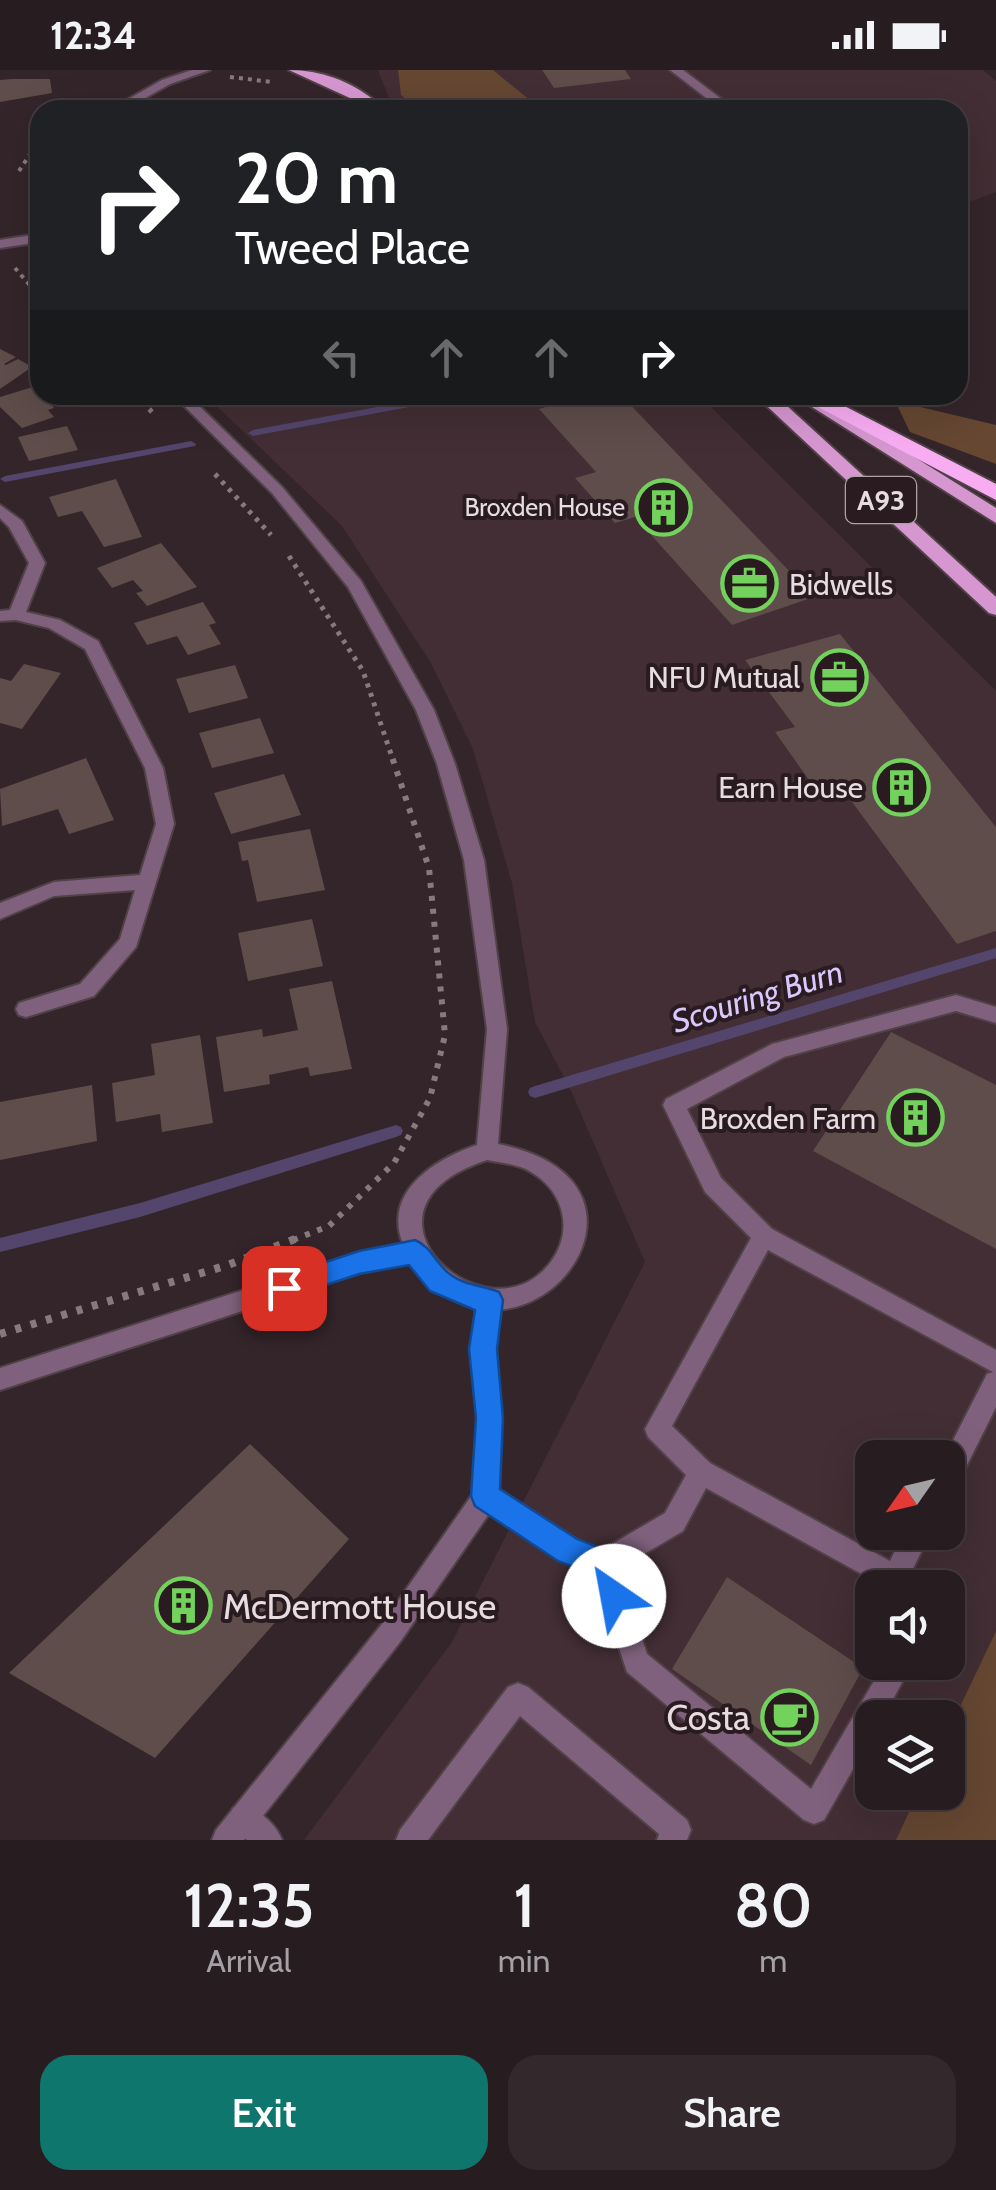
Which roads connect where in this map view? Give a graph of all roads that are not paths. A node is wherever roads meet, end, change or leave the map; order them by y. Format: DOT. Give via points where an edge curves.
graph roads {
  1 [pos="161,70"];
  2 [pos="204,70"];
  3 [pos="296,70"];
  4 [pos="349,70"];
  5 [pos="676,70"];
  6 [pos="117,100"];
  7 [pos="133,100"];
  8 [pos="363,100"];
  9 [pos="369,100"];
  10 [pos="716,100"];
  11 [pos="30,242"];
  12 [pos="0,244"];
  13 [pos="190,405"];
  14 [pos="776,405"];
  15 [pos="820,405"];
  16 [pos="824,405"];
  17 [pos="996,493"];
  18 [pos="0,510"];
  19 [pos="996,517"];
  20 [pos="996,608"];
  21 [pos="8,615"];
  22 [pos="149,882"];
  23 [pos="0,912"];
  24 [pos="26,1009"];
  25 [pos="996,1015"];
  26 [pos="487,1151"];
  27 [pos="764,1236"];
  28 [pos="415,1252"];
  29 [pos="489,1300"];
  30 [pos="996,1362"];
  31 [pos="0,1379"];
  32 [pos="996,1382"];
  33 [pos="965,1443"];
  34 [pos="701,1472"];
  35 [pos="486,1496"];
  36 [pos="604,1563"];
  37 [pos="873,1570"];
  38 [pos="890,1680"];
  39 [pos="235,1829"];
  40 [pos="268,1840"];
  41 [pos="410,1840"];
  42 [pos="671,1840"];
  1 -- 6 [label="street"];
  2 -- 7 [label="street"];
  3 -- 8 [label="main road"];
  4 -- 9 [label="main road"];
  5 -- 10 [label="street"];
  11 -- 12 [label="street"];
  13 -- 26 [label="street" via="277,490 355,585 425,710 476,879 497,1029"];
  14 -- 20 [label="main road, A93"];
  15 -- 19 [label="main road, A93"];
  16 -- 17 [label="highway"];
  18 -- 21 [label="street" via="16,524 37,563"];
  21 -- 22 [label="street" via="54,624 92,646 154,768 165,824"];
  22 -- 23 [label="street" via="63,886 28,894"];
  22 -- 24 [label="street" via="129,942 88,990"];
  25 -- 27 [label="street" via="956,1003 779,1050 674,1105 713,1185"];
  26 -- 28 [label="street" via="438,1171 424,1185 412,1208"];
  26 -- 29 [label="street" via="536,1163 560,1181 576,1212 574,1249 551,1280 521,1296"];
  27 -- 30 [label="street"];
  27 -- 34 [label="street" via="657,1429"];
  28 -- 29 [label="street" via="439,1283"];
  28 -- 31 [label="street" via="359,1263"];
  29 -- 35 [label="street" via="483,1349 490,1418"];
  32 -- 33 [label="street"];
  34 -- 36 [label="street" via="674,1522"];
  34 -- 37 [label="street"];
  35 -- 36 [label="street" via="568,1550"];
  35 -- 39 [label="street" via="390,1633"];
  36 -- 38 [label="street" via="636,1663 814,1810"];
  39 -- 40 [label="street"];
  41 -- 42 [label="street" via="518,1696 678,1830"];
}
